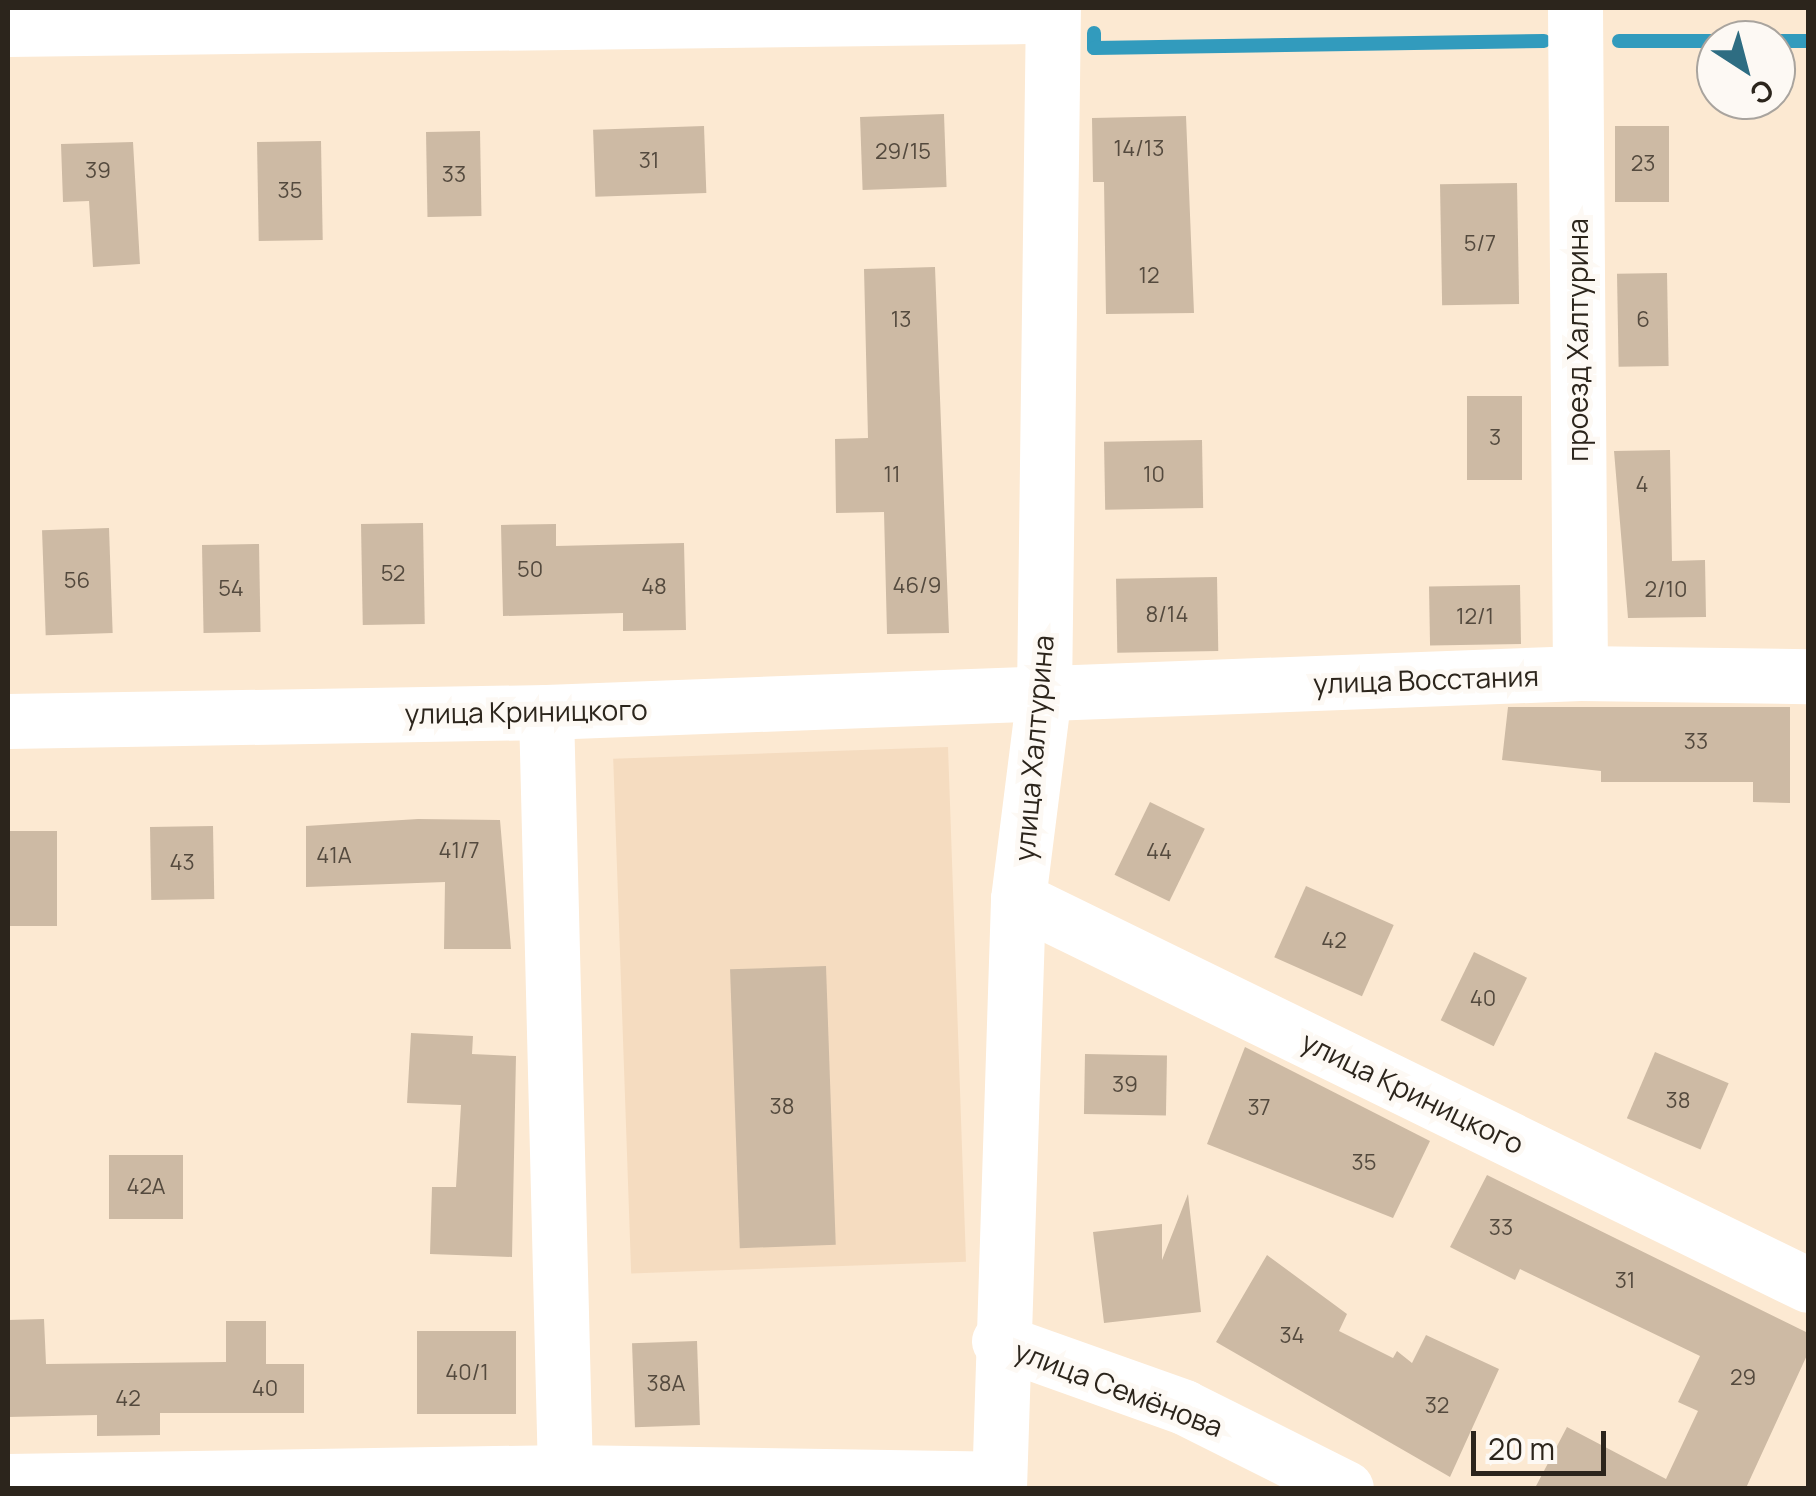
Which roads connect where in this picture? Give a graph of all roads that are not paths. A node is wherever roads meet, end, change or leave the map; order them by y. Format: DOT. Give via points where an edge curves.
graph roads {
  1 [pos="1052,8"];
  2 [pos="1547,8"];
  3 [pos="1575,8"];
  4 [pos="1605,8"];
  5 [pos="8,29"];
  6 [pos="1580,673"];
  7 [pos="1808,676"];
  8 [pos="1044,693"];
  9 [pos="546,712"];
  10 [pos="8,721"];
  11 [pos="1018,899"];
  12 [pos="1808,1285"];
  13 [pos="999,1341"];
  14 [pos="565,1472"];
  15 [pos="8,1481"];
  16 [pos="999,1484"];
  17 [pos="1346,1488"];
  1 -- 5 [label="street" via="1028,16"];
  1 -- 8 [label="street, улица Халтурина"];
  2 -- 3 [label="street"];
  3 -- 4 [label="street"];
  3 -- 6 [label="street, проезд Халтурина"];
  6 -- 7 [label="street, улица Восстания"];
  6 -- 8 [label="street, улица Восстания"];
  8 -- 9 [label="street, улица Криницкого"];
  8 -- 11 [label="street, улица Халтурина"];
  9 -- 10 [label="street, улица Криницкого"];
  9 -- 14 [label="street"];
  11 -- 12 [label="street, улица Криницкого"];
  11 -- 13 [label="street, улица Халтурина"];
  13 -- 16 [label="street, улица Халтурина"];
  13 -- 17 [label="street, улица Семёнова" via="1184,1407"];
  14 -- 15 [label="street"];
  14 -- 16 [label="street"];
}
